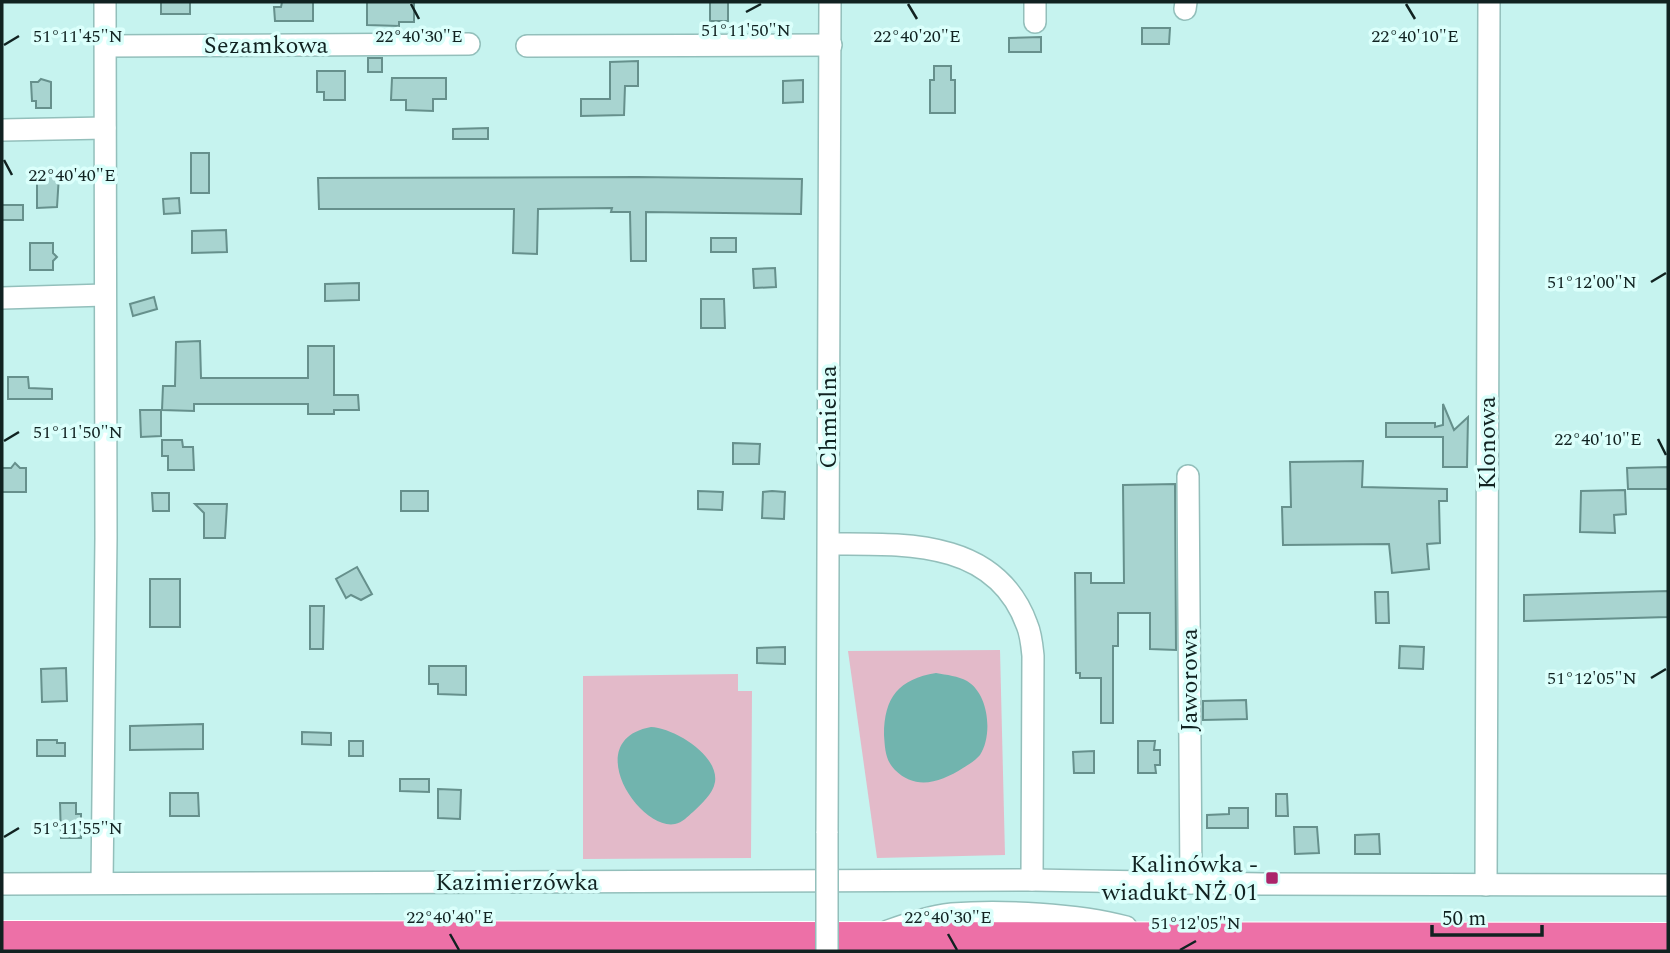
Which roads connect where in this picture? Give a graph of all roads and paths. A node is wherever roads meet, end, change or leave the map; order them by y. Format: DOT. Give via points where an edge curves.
graph roads {
  1 [pos="105,2"];
  2 [pos="830,2"];
  3 [pos="1489,2"];
  4 [pos="469,44"];
  5 [pos="831,45"];
  6 [pos="106,46"];
  7 [pos="527,46"];
  8 [pos="105,128"];
  9 [pos="2,130"];
  10 [pos="105,295"];
  11 [pos="2,298"];
  12 [pos="1188,476"];
  13 [pos="829,544"];
  14 [pos="1032,880"];
  15 [pos="102,883"];
  16 [pos="1191,883"];
  17 [pos="2,884"];
  18 [pos="1486,885"];
  19 [pos="1668,885"];
  20 [pos="2,937"];
  21 [pos="1668,939"];
  22 [pos="827,951"];
  1 -- 6 [label="street"];
  2 -- 5 [label="street, Chmielna"];
  3 -- 18 [label="street, Klonowa"];
  4 -- 6 [label="street, Sezamkowa"];
  5 -- 7 [label="street"];
  5 -- 13 [label="street, Chmielna"];
  6 -- 8 [label="street"];
  8 -- 9 [label="street"];
  8 -- 10 [label="street"];
  10 -- 11 [label="street"];
  10 -- 15 [label="street"];
  12 -- 16 [label="street, Jaworowa"];
  13 -- 14 [label="street" via="938,549 964,556 1013,594 1028,626 1033,656"];
  13 -- 22 [label="street, Chmielna, bridge"];
  14 -- 15 [label="street, Kazimierzówka"];
  14 -- 16 [label="street, Kazimierzówka"];
  15 -- 17 [label="street, Kazimierzówka"];
  16 -- 18 [label="street, Kazimierzówka"];
  18 -- 19 [label="street, Kazimierzówka"];
  20 -- 21 [label="highway"];
}
